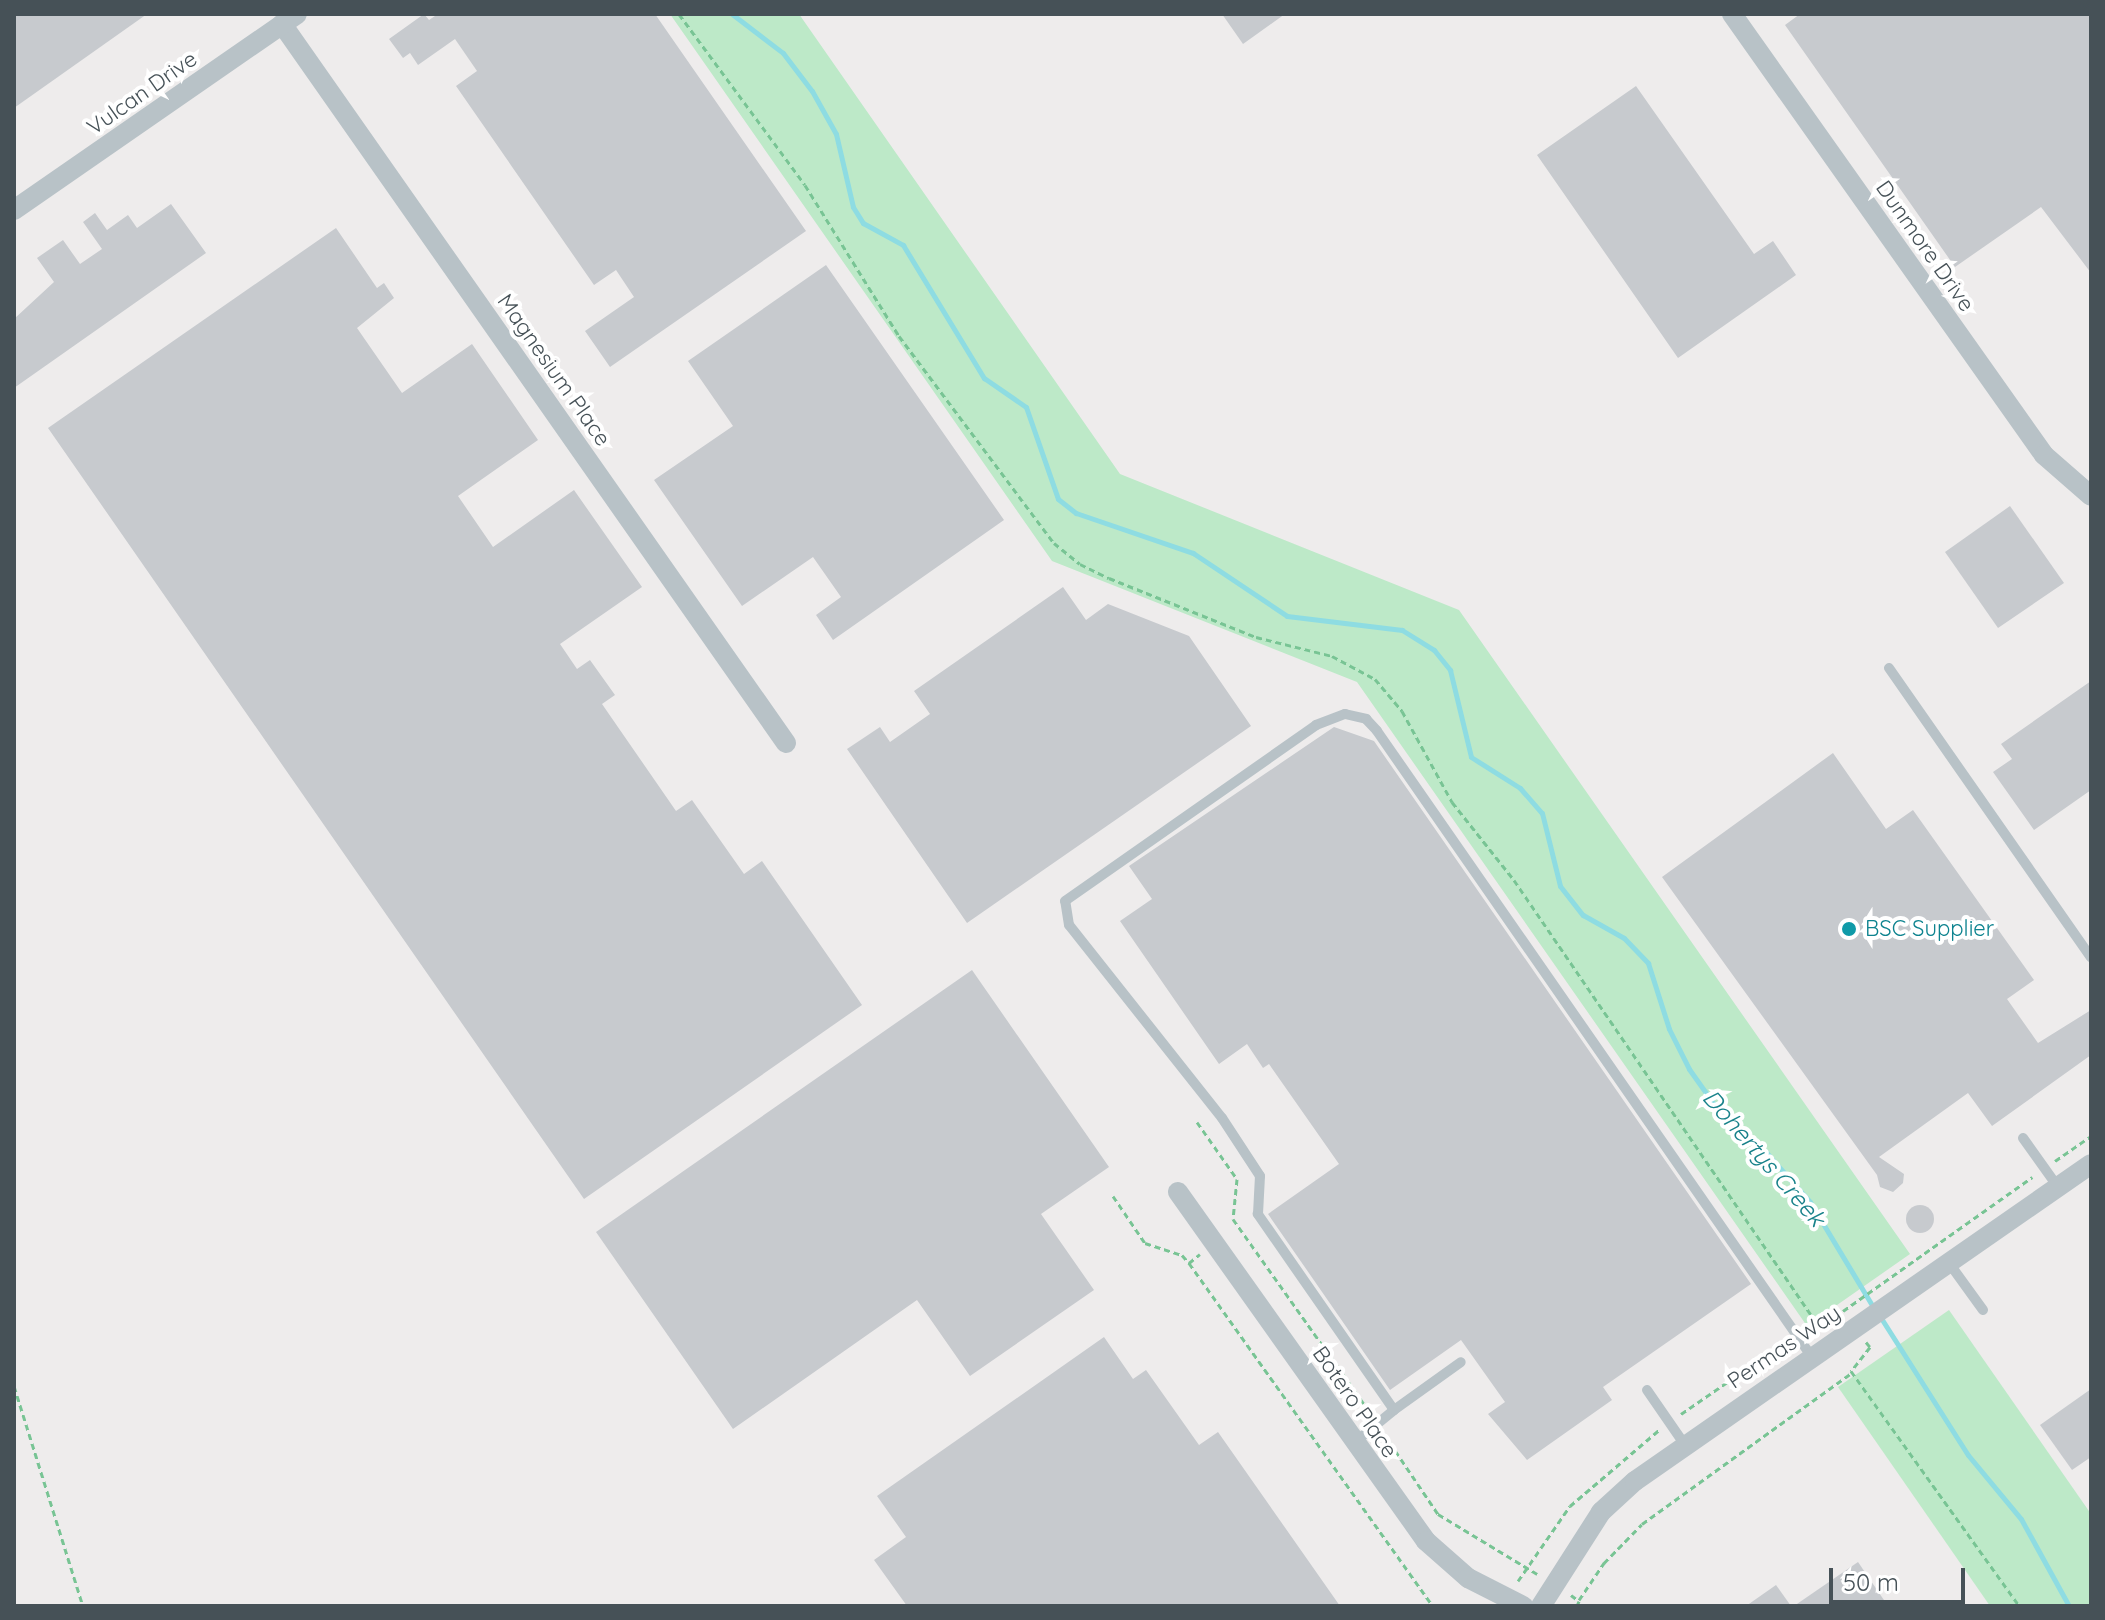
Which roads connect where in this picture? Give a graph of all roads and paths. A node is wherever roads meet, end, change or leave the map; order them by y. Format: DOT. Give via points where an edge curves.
graph roads {
  1 [pos="679,14"];
  2 [pos="1732,14"];
  3 [pos="290,19"];
  4 [pos="14,210"];
  5 [pos="2091,496"];
  6 [pos="1889,668"];
  7 [pos="786,743"];
  8 [pos="2091,958"];
  9 [pos="2091,1136"];
  10 [pos="2023,1138"];
  11 [pos="2091,1164"];
  12 [pos="2044,1168"];
  13 [pos="2058,1187"];
  14 [pos="1178,1192"];
  15 [pos="1113,1196"];
  16 [pos="1239,1228"];
  17 [pos="1214,1243"];
  18 [pos="1189,1263"];
  19 [pos="1949,1263"];
  20 [pos="1983,1310"];
  21 [pos="1843,1311"];
  22 [pos="1855,1328"];
  23 [pos="1812,1357"];
  24 [pos="1461,1362"];
  25 [pos="1853,1372"];
  26 [pos="14,1386"];
  27 [pos="1647,1390"];
  28 [pos="1394,1410"];
  29 [pos="1354,1443"];
  30 [pos="1685,1445"];
  31 [pos="1579,1600"];
  32 [pos="83,1606"];
  33 [pos="1433,1606"];
  34 [pos="1523,1606"];
  35 [pos="1541,1606"];
  36 [pos="2019,1606"];
  1 -- 21 [label="path" via="805,185 899,336 1054,543 1109,578 1256,637 1332,656 1375,679 1402,711 1452,802 1514,880 1818,1325"];
  2 -- 5 [label="street, Dunmore Drive" via="2044,455"];
  3 -- 4 [label="street, Vulcan Drive"];
  3 -- 7 [label="street, Magnesium Place"];
  6 -- 8 [label="lane"];
  9 -- 12 [label="path"];
  10 -- 12 [label="lane"];
  11 -- 13 [label="street, Permas Way"];
  12 -- 13 [label="lane"];
  12 -- 21 [label="path"];
  13 -- 19 [label="street, Permas Way"];
  14 -- 17 [label="street, Botero Place"];
  15 -- 18 [label="path" via="1145,1243 1182,1255"];
  16 -- 17 [label="path"];
  17 -- 18 [label="path"];
  17 -- 29 [label="street, Botero Place"];
  18 -- 33 [label="path"];
  19 -- 20 [label="lane"];
  19 -- 22 [label="street, Permas Way"];
  21 -- 22 [label="path"];
  22 -- 23 [label="street, Permas Way"];
  22 -- 25 [label="path" via="1870,1347"];
  23 -- 28 [label="lane" via="1377,731 1366,719 1345,714 1316,725 1065,901 1069,925 1222,1118 1260,1176 1258,1214"];
  23 -- 30 [label="street, Permas Way"];
  24 -- 28 [label="lane"];
  25 -- 31 [label="path" via="1642,1524 1604,1563"];
  25 -- 36 [label="path"];
  26 -- 32 [label="path"];
  27 -- 30 [label="lane"];
  28 -- 29 [label="lane"];
  29 -- 34 [label="street, Botero Place" via="1416,1529 1447,1562"];
  30 -- 35 [label="street, Permas Way" via="1601,1512"];
}
